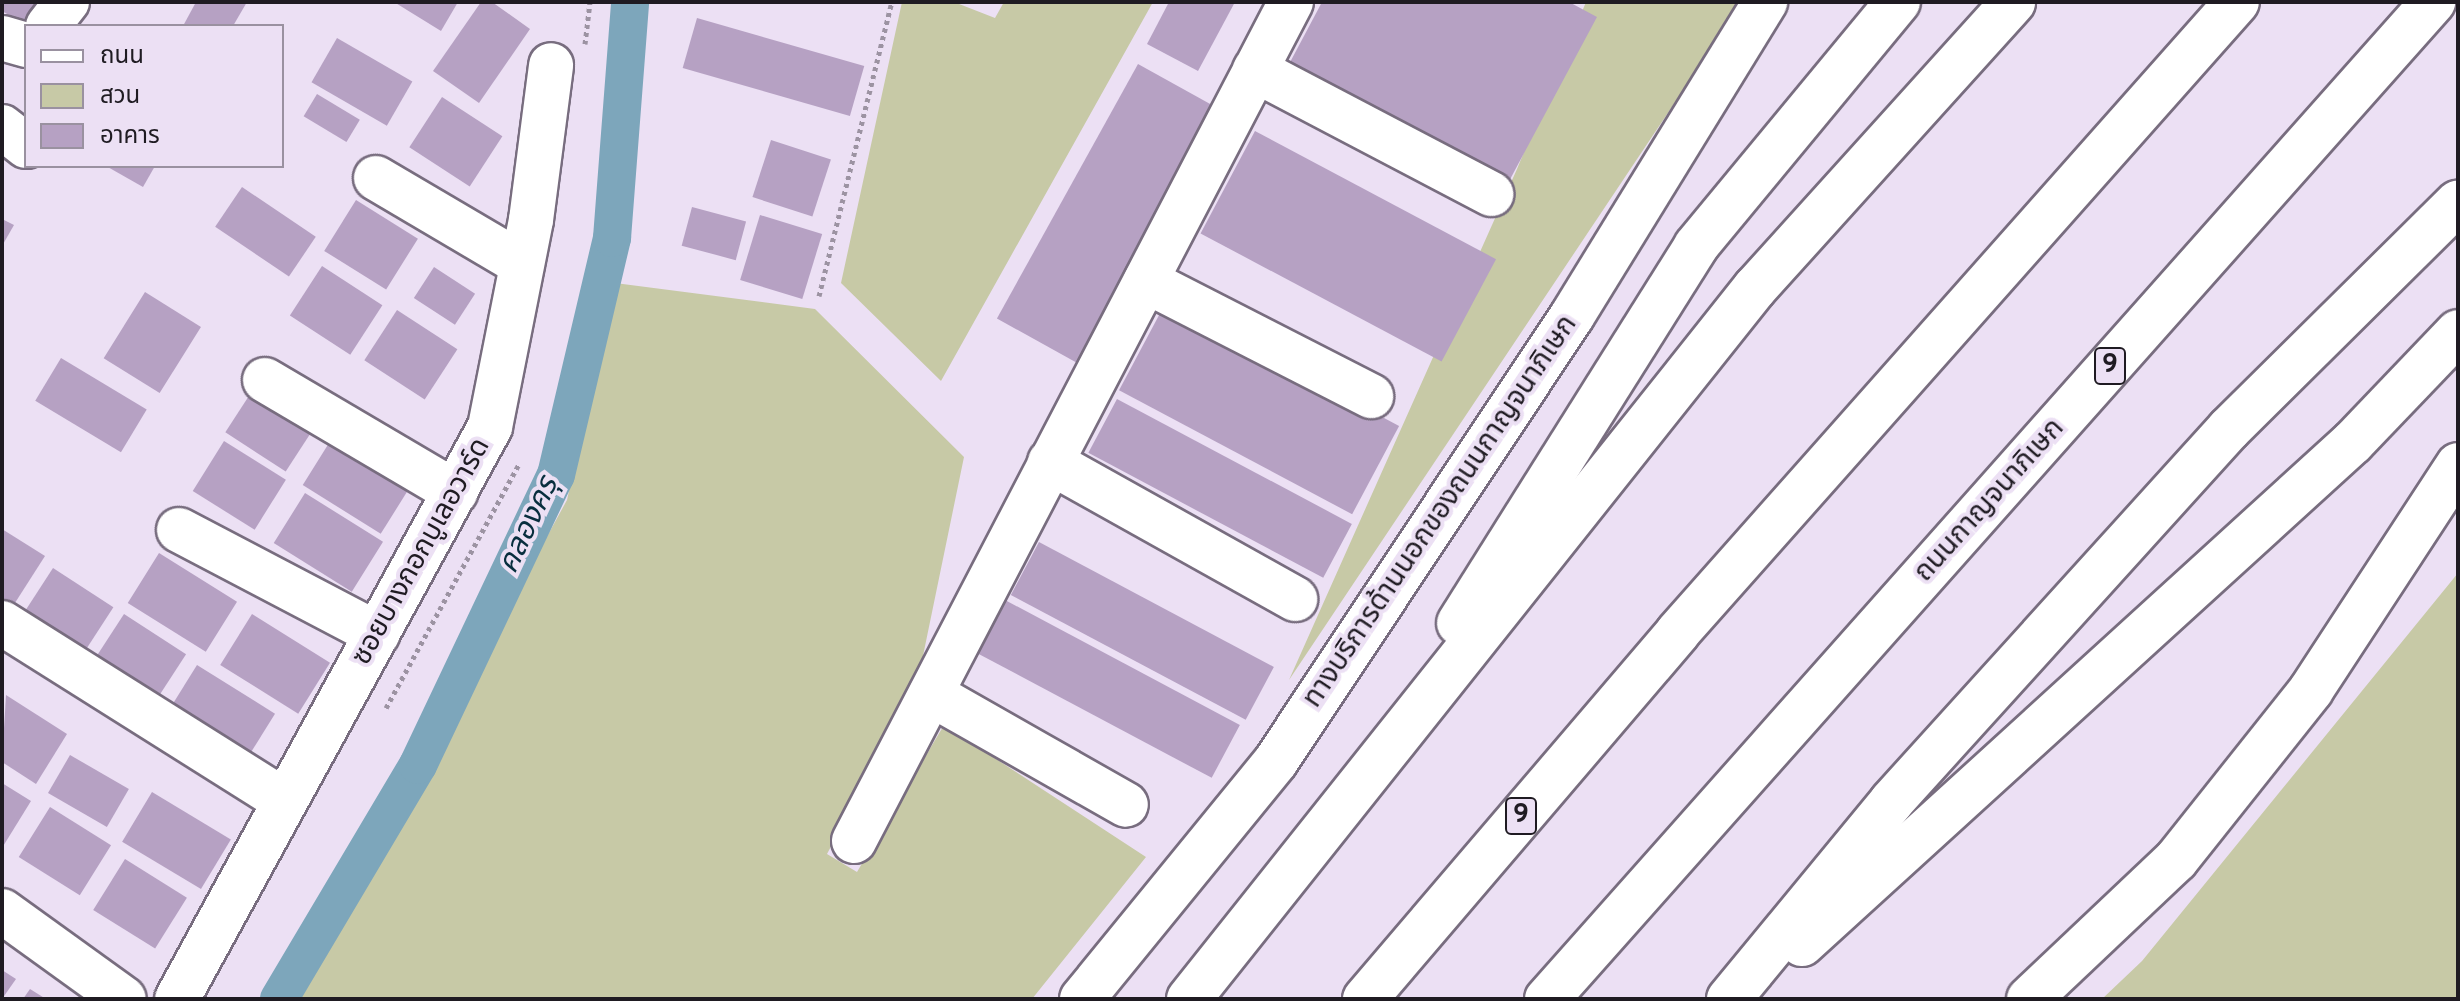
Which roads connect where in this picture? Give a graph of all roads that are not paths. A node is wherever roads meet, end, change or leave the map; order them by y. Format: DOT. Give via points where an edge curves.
graph roads {
  1 [pos="67,2"];
  2 [pos="1291,2"];
  3 [pos="1765,2"];
  4 [pos="1898,2"];
  5 [pos="2013,2"];
  6 [pos="2237,2"];
  7 [pos="2433,2"];
  8 [pos="50,24"];
  9 [pos="2,38"];
  10 [pos="24,44"];
  11 [pos="551,65"];
  12 [pos="1255,70"];
  13 [pos="2,127"];
  14 [pos="24,158"];
  15 [pos="376,178"];
  16 [pos="1491,194"];
  17 [pos="2458,202"];
  18 [pos="522,264"];
  19 [pos="1146,281"];
  20 [pos="2458,332"];
  21 [pos="265,380"];
  22 [pos="1371,396"];
  23 [pos="1050,462"];
  24 [pos="2458,465"];
  25 [pos="455,492"];
  26 [pos="179,530"];
  27 [pos="1295,599"];
  28 [pos="2,623"];
  29 [pos="377,634"];
  30 [pos="931,694"];
  31 [pos="285,801"];
  32 [pos="1126,805"];
  33 [pos="1338,814"];
  34 [pos="854,841"];
  35 [pos="2,911"];
  36 [pos="124,999"];
  37 [pos="177,999"];
  38 [pos="1082,999"];
  39 [pos="1189,999"];
  40 [pos="1365,999"];
  41 [pos="1547,999"];
  42 [pos="1729,999"];
  43 [pos="1740,999"];
  44 [pos="2029,999"];
  1 -- 8 [label="main road"];
  2 -- 12 [label="main road"];
  3 -- 38 [label="main road, ทางบริการด้านนอกของถนนกาญจนาภิเษก" via="1572,316 1276,761"];
  4 -- 33 [label="main road" via="1696,246"];
  5 -- 33 [label="main road" via="1755,288"];
  6 -- 40 [label="main road, 9" via="1678,632"];
  7 -- 41 [label="main road, ถนนกาญจนาภิเษก / 9"];
  9 -- 10 [label="main road"];
  11 -- 18 [label="main road, ซอยบางกอกบูเลอวาร์ด"];
  12 -- 16 [label="main road"];
  12 -- 19 [label="main road"];
  13 -- 14 [label="main road"];
  15 -- 18 [label="main road"];
  17 -- 42 [label="main road" via="2229,429 1892,801"];
  18 -- 25 [label="main road, ซอยบางกอกบูเลอวาร์ด" via="490,427"];
  19 -- 22 [label="main road"];
  19 -- 23 [label="main road"];
  20 -- 43 [label="main road" via="2353,442 1984,783"];
  21 -- 25 [label="main road"];
  23 -- 27 [label="main road"];
  23 -- 30 [label="main road"];
  24 -- 44 [label="main road" via="2311,690 2176,860"];
  25 -- 29 [label="main road, ซอยบางกอกบูเลอวาร์ด"];
  26 -- 29 [label="main road"];
  28 -- 31 [label="main road"];
  29 -- 31 [label="main road, ซอยบางกอกบูเลอวาร์ด"];
  30 -- 32 [label="main road"];
  30 -- 34 [label="main road"];
  31 -- 37 [label="main road, ซอยบางกอกบูเลอวาร์ด"];
  33 -- 39 [label="main road"];
  35 -- 36 [label="main road"];
}
